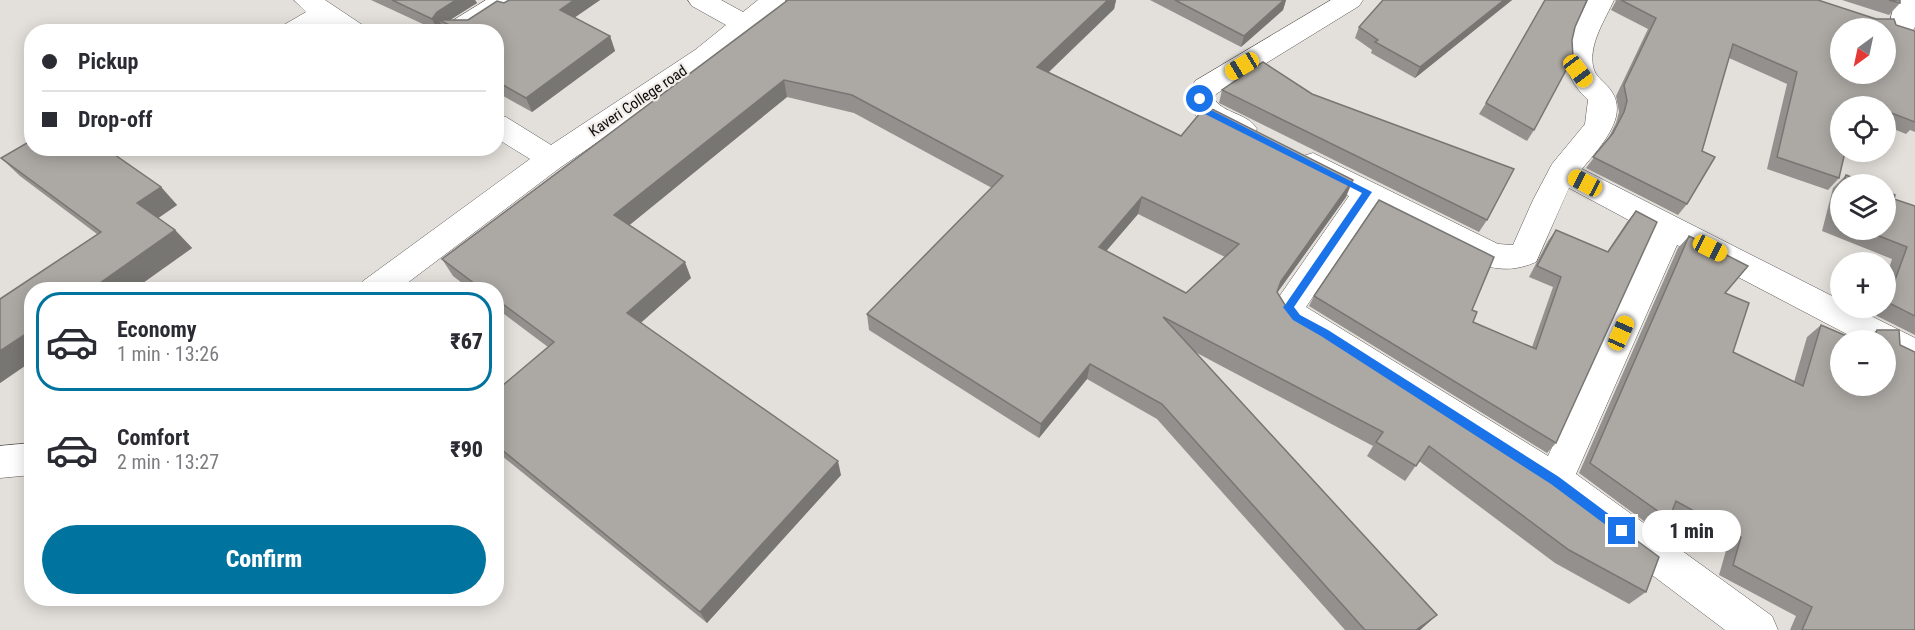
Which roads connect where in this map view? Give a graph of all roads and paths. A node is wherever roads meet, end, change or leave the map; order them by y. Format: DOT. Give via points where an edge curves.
graph roads {
  1 [pos="504,0"];
  2 [pos="701,0"];
  3 [pos="774,0"];
  4 [pos="1350,0"];
  5 [pos="1601,0"];
  6 [pos="1908,0"];
  7 [pos="316,6"];
  8 [pos="299,24"];
  9 [pos="343,24"];
  10 [pos="466,24"];
  11 [pos="744,24"];
  12 [pos="1899,29"];
  13 [pos="504,129"];
  14 [pos="1262,138"];
  15 [pos="1293,154"];
  16 [pos="551,159"];
  17 [pos="1563,172"];
  18 [pos="1368,192"];
  19 [pos="1669,227"];
  20 [pos="385,282"];
  21 [pos="1915,354"];
  22 [pos="24,460"];
  23 [pos="0,462"];
  24 [pos="1555,480"];
  25 [pos="1758,630"];
  1 -- 10 [label="street"];
  2 -- 11 [label="street"];
  3 -- 11 [label="street, Kaveri College road"];
  4 -- 14 [label="street" via="1205,88 1200,99 1208,112"];
  5 -- 17 [label="street" via="1579,52 1578,71 1600,93 1603,104 1598,127"];
  6 -- 12 [label="street"];
  7 -- 8 [label="street"];
  7 -- 9 [label="street"];
  11 -- 16 [label="street, Kaveri College road" via="705,56"];
  13 -- 16 [label="street"];
  15 -- 18 [label="street"];
  16 -- 20 [label="street, Kaveri College road"];
  17 -- 18 [label="street" via="1525,253 1516,257 1494,256"];
  17 -- 19 [label="street"];
  18 -- 24 [label="street" via="1288,307 1296,318"];
  19 -- 21 [label="street"];
  19 -- 24 [label="street"];
  22 -- 23 [label="street"];
  24 -- 25 [label="street"];
}
